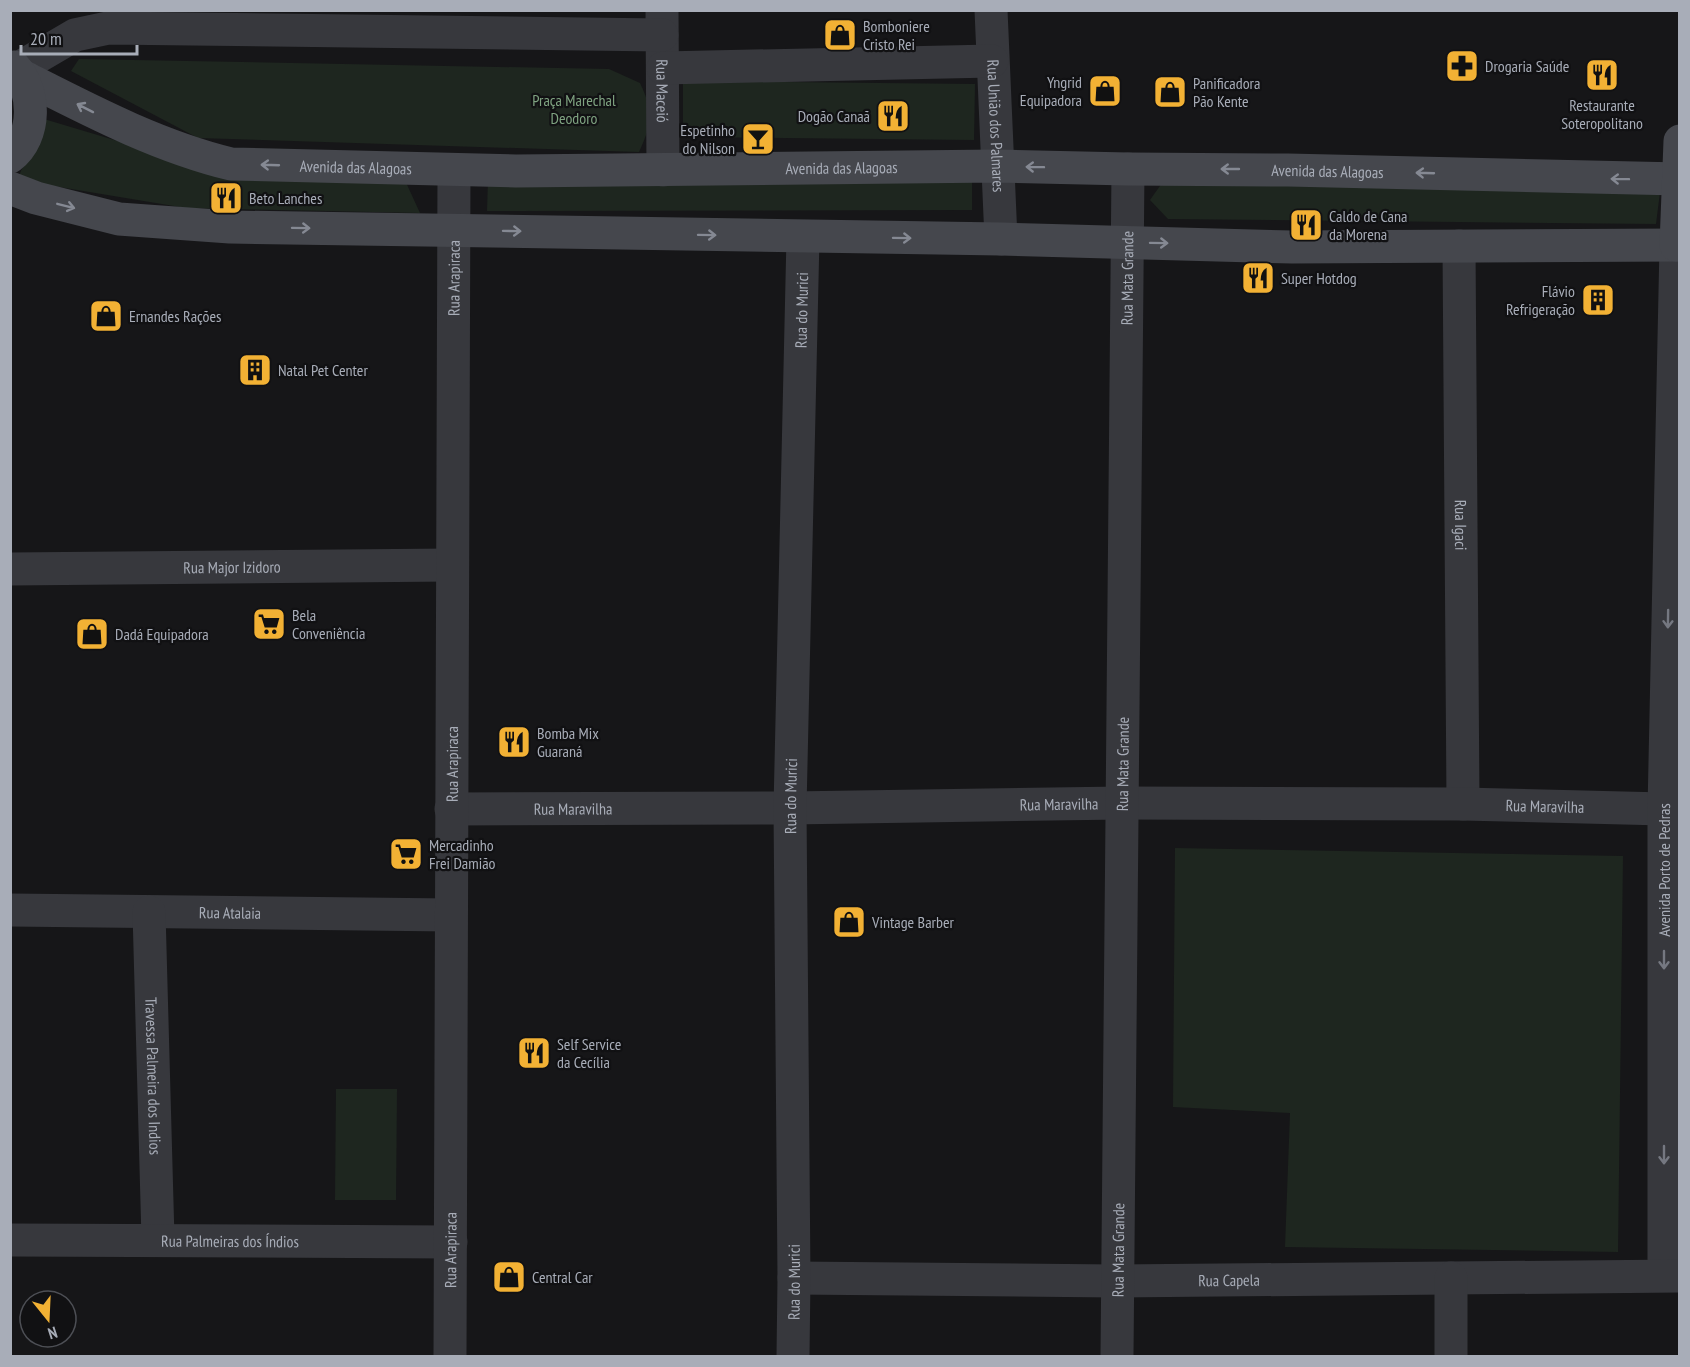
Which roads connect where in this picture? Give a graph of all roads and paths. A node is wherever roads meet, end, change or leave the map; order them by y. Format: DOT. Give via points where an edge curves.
graph roads {
  1 [pos="991,10"];
  2 [pos="662,23"];
  3 [pos="992,61"];
  4 [pos="663,68"];
  5 [pos="16,69"];
  6 [pos="1680,141"];
  7 [pos="10,157"];
  8 [pos="998,166"];
  9 [pos="1128,169"];
  10 [pos="663,170"];
  11 [pos="454,171"];
  12 [pos="1679,179"];
  13 [pos="10,188"];
  14 [pos="453,230"];
  15 [pos="803,237"];
  16 [pos="1001,239"];
  17 [pos="1126,242"];
  18 [pos="1678,245"];
  19 [pos="1459,246"];
  20 [pos="452,566"];
  21 [pos="10,569"];
  22 [pos="1122,803"];
  23 [pos="1463,804"];
  24 [pos="452,808"];
  25 [pos="790,808"];
  26 [pos="1664,809"];
  27 [pos="10,910"];
  28 [pos="149,912"];
  29 [pos="451,915"];
  30 [pos="159,1239"];
  31 [pos="10,1240"];
  32 [pos="451,1242"];
  33 [pos="1672,1275"];
  34 [pos="794,1278"];
  35 [pos="1451,1278"];
  36 [pos="1116,1281"];
  37 [pos="450,1356"];
  38 [pos="792,1356"];
  39 [pos="1117,1356"];
  40 [pos="1451,1356"];
  1 -- 3 [label="street, Rua União dos Palmares"];
  2 -- 4 [label="street, Rua Maceió"];
  2 -- 5 [label="street" via="108,28 75,35"];
  3 -- 4 [label="street"];
  3 -- 8 [label="street, Rua União dos Palmares"];
  4 -- 10 [label="street, Rua Maceió"];
  5 -- 7 [label="main road" via="29,96 31,116 26,136"];
  11 -- 5 [label="main road, Avenida das Alagoas, one-way" via="231,164 116,124"];
  6 -- 12 [label="main road, Avenida Porto de Pedras"];
  9 -- 8 [label="main road, Avenida das Alagoas, one-way"];
  8 -- 10 [label="main road, Avenida das Alagoas"];
  8 -- 16 [label="street, Rua União dos Palmares"];
  12 -- 9 [label="main road, Avenida das Alagoas, one-way"];
  9 -- 17 [label="street, Rua Mata Grande"];
  10 -- 11 [label="main road, Avenida das Alagoas"];
  11 -- 14 [label="street, Rua Arapiraca"];
  12 -- 18 [label="main road, Avenida Porto de Pedras"];
  13 -- 14 [label="main road, one-way" via="130,220 231,227"];
  14 -- 15 [label="main road, one-way"];
  14 -- 20 [label="street, Rua Arapiraca"];
  15 -- 16 [label="main road, one-way"];
  15 -- 25 [label="street, Rua do Murici"];
  16 -- 17 [label="main road"];
  17 -- 19 [label="main road, one-way" via="1292,247"];
  17 -- 22 [label="street, Rua Mata Grande"];
  18 -- 19 [label="main road"];
  18 -- 26 [label="street, Avenida Porto de Pedras, one-way"];
  19 -- 23 [label="street, Rua Igaci"];
  20 -- 21 [label="street, Rua Major Izidoro"];
  20 -- 24 [label="street, Rua Arapiraca"];
  22 -- 23 [label="street, Rua Maravilha"];
  22 -- 25 [label="street, Rua Maravilha"];
  22 -- 36 [label="street, Rua Mata Grande"];
  23 -- 26 [label="street, Rua Maravilha"];
  24 -- 25 [label="street, Rua Maravilha"];
  24 -- 29 [label="street, Rua Arapiraca"];
  25 -- 34 [label="street, Rua do Murici"];
  26 -- 33 [label="street, Avenida Porto de Pedras, one-way"];
  27 -- 28 [label="street, Rua Atalaia"];
  28 -- 29 [label="street, Rua Atalaia"];
  28 -- 30 [label="street, Travessa Palmeira dos Indios"];
  29 -- 32 [label="street, Rua Arapiraca"];
  30 -- 31 [label="street, Rua Palmeiras dos Índios"];
  30 -- 32 [label="street, Rua Palmeiras dos Índios"];
  32 -- 37 [label="street, Rua Arapiraca"];
  33 -- 35 [label="street, Rua Capela"];
  34 -- 36 [label="street, Rua Capela"];
  34 -- 38 [label="street, Rua do Murici"];
  35 -- 36 [label="street, Rua Capela"];
  35 -- 40 [label="street"];
  36 -- 39 [label="street, Rua Mata Grande"];
}
